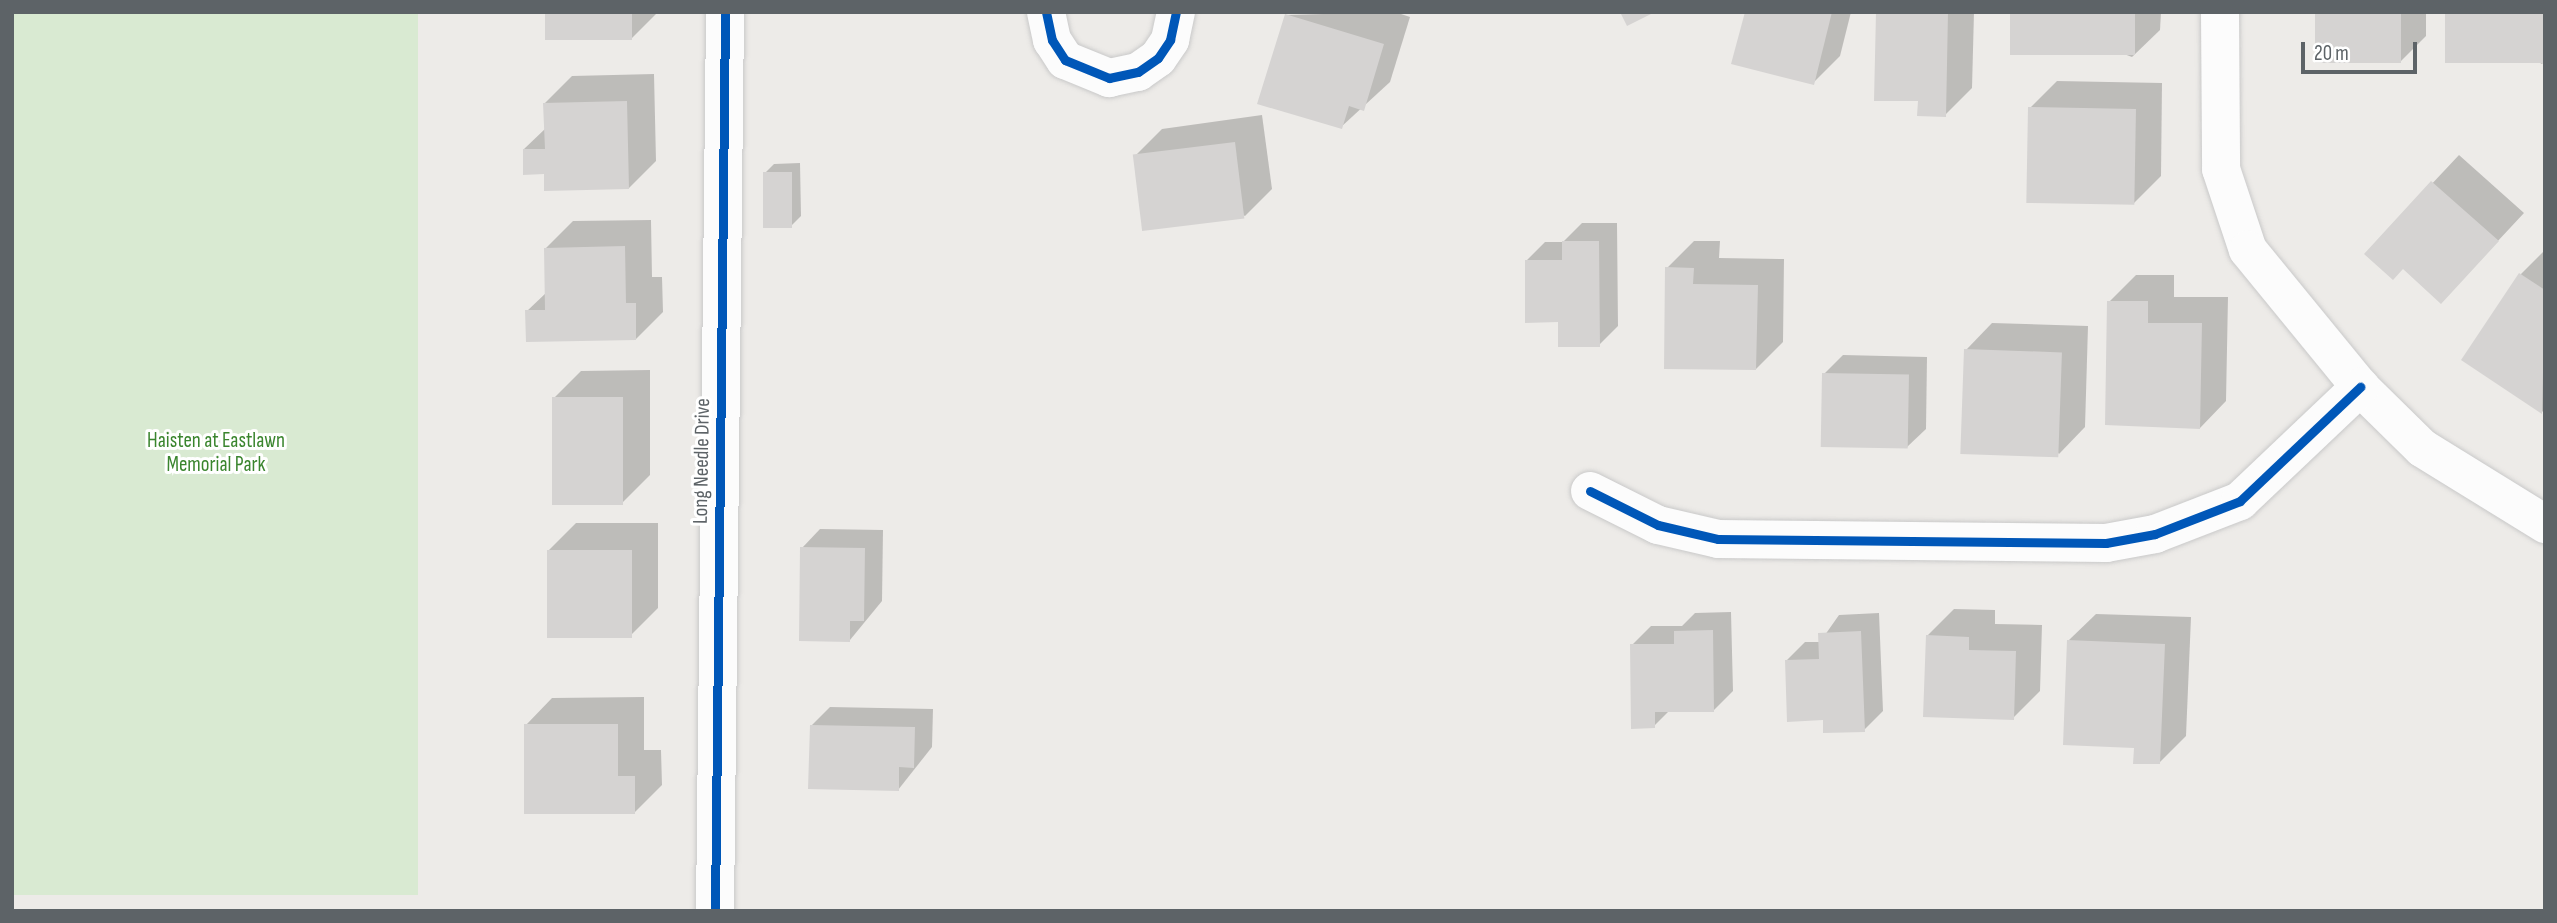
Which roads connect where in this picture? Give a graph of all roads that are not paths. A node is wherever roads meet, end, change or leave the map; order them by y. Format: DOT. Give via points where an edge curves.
graph roads {
  1 [pos="725,12"];
  2 [pos="1046,12"];
  3 [pos="1176,12"];
  4 [pos="2220,12"];
  5 [pos="2360,387"];
  6 [pos="1590,491"];
  7 [pos="2545,524"];
  8 [pos="715,911"];
  1 -- 8 [label="street, Long Needle Drive"];
  2 -- 3 [label="street" via="1052,40 1065,60 1086,73 1117,78 1158,58 1170,40"];
  4 -- 5 [label="street" via="2221,169 2248,250"];
  5 -- 6 [label="street" via="2240,501 2155,534 2106,543 1718,539 1658,525"];
  5 -- 7 [label="street" via="2422,448"];
}
